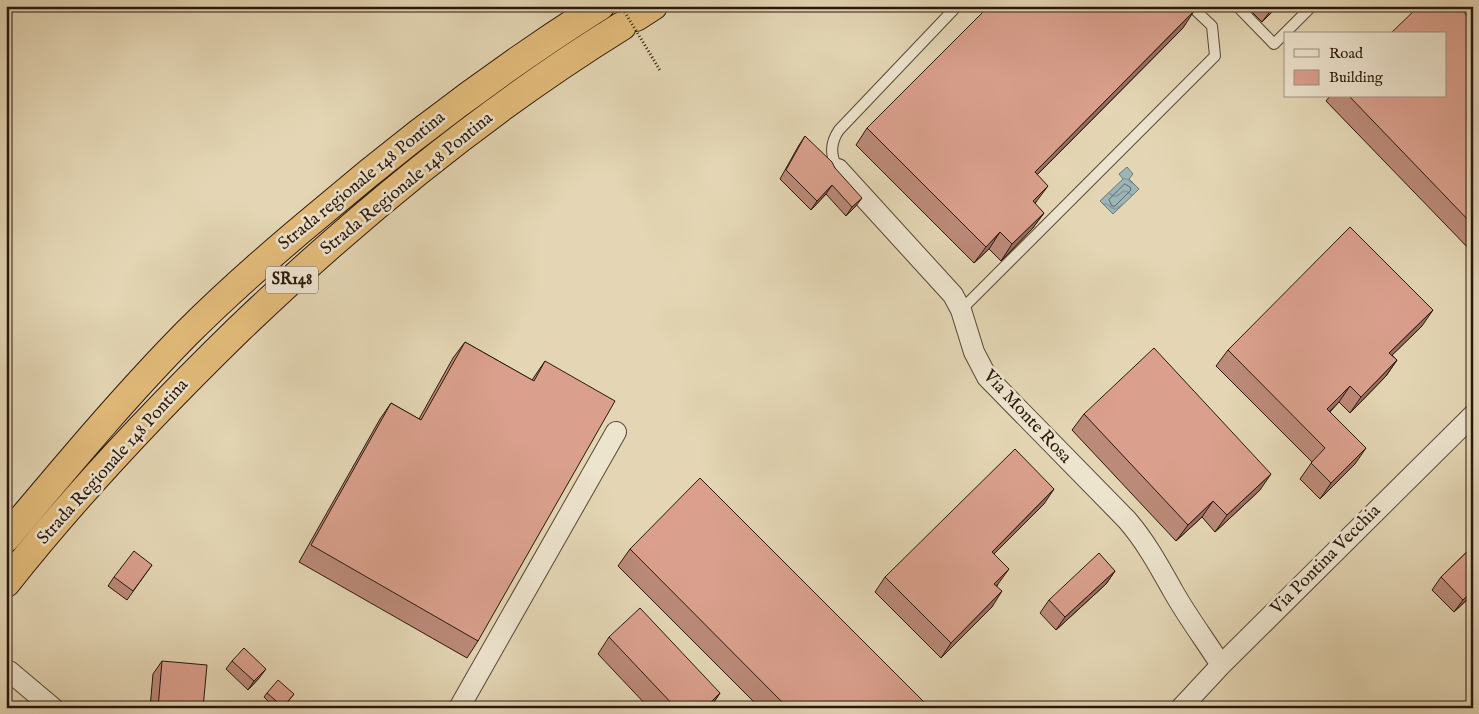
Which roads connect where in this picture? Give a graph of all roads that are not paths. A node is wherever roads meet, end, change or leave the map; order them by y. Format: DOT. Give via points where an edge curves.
graph roads {
  1 [pos="600,6"];
  2 [pos="956,6"];
  3 [pos="1191,6"];
  4 [pos="1237,6"];
  5 [pos="1312,6"];
  6 [pos="633,14"];
  7 [pos="1286,32"];
  8 [pos="1284,34"];
  9 [pos="838,169"];
  10 [pos="961,310"];
  11 [pos="1473,415"];
  12 [pos="616,432"];
  13 [pos="6,538"];
  14 [pos="6,583"];
  15 [pos="1221,665"];
  16 [pos="9,671"];
  17 [pos="53,708"];
  18 [pos="459,708"];
  19 [pos="1181,708"];
  1 -- 13 [label="highway, Strada regionale 148 Pontina / SR148" via="452,107 349,189 239,284 130,394"];
  2 -- 9 [label="lane" via="839,130 832,150"];
  3 -- 10 [label="lane" via="1212,26 1215,56"];
  4 -- 8 [label="lane" via="1274,44"];
  5 -- 7 [label="lane"];
  6 -- 14 [label="highway, Strada Regionale 148 Pontina / SR148" via="443,152 313,261 208,360 130,440"];
  9 -- 10 [label="street, Via Monte Rosa" via="947,287"];
  10 -- 15 [label="street, Via Monte Rosa" via="974,352 987,377 1133,527 1154,555 1173,591"];
  11 -- 15 [label="street, Via Pontina Vecchia"];
  12 -- 18 [label="street"];
  15 -- 19 [label="street, Via Pontina Vecchia"];
  16 -- 17 [label="street"];
}
